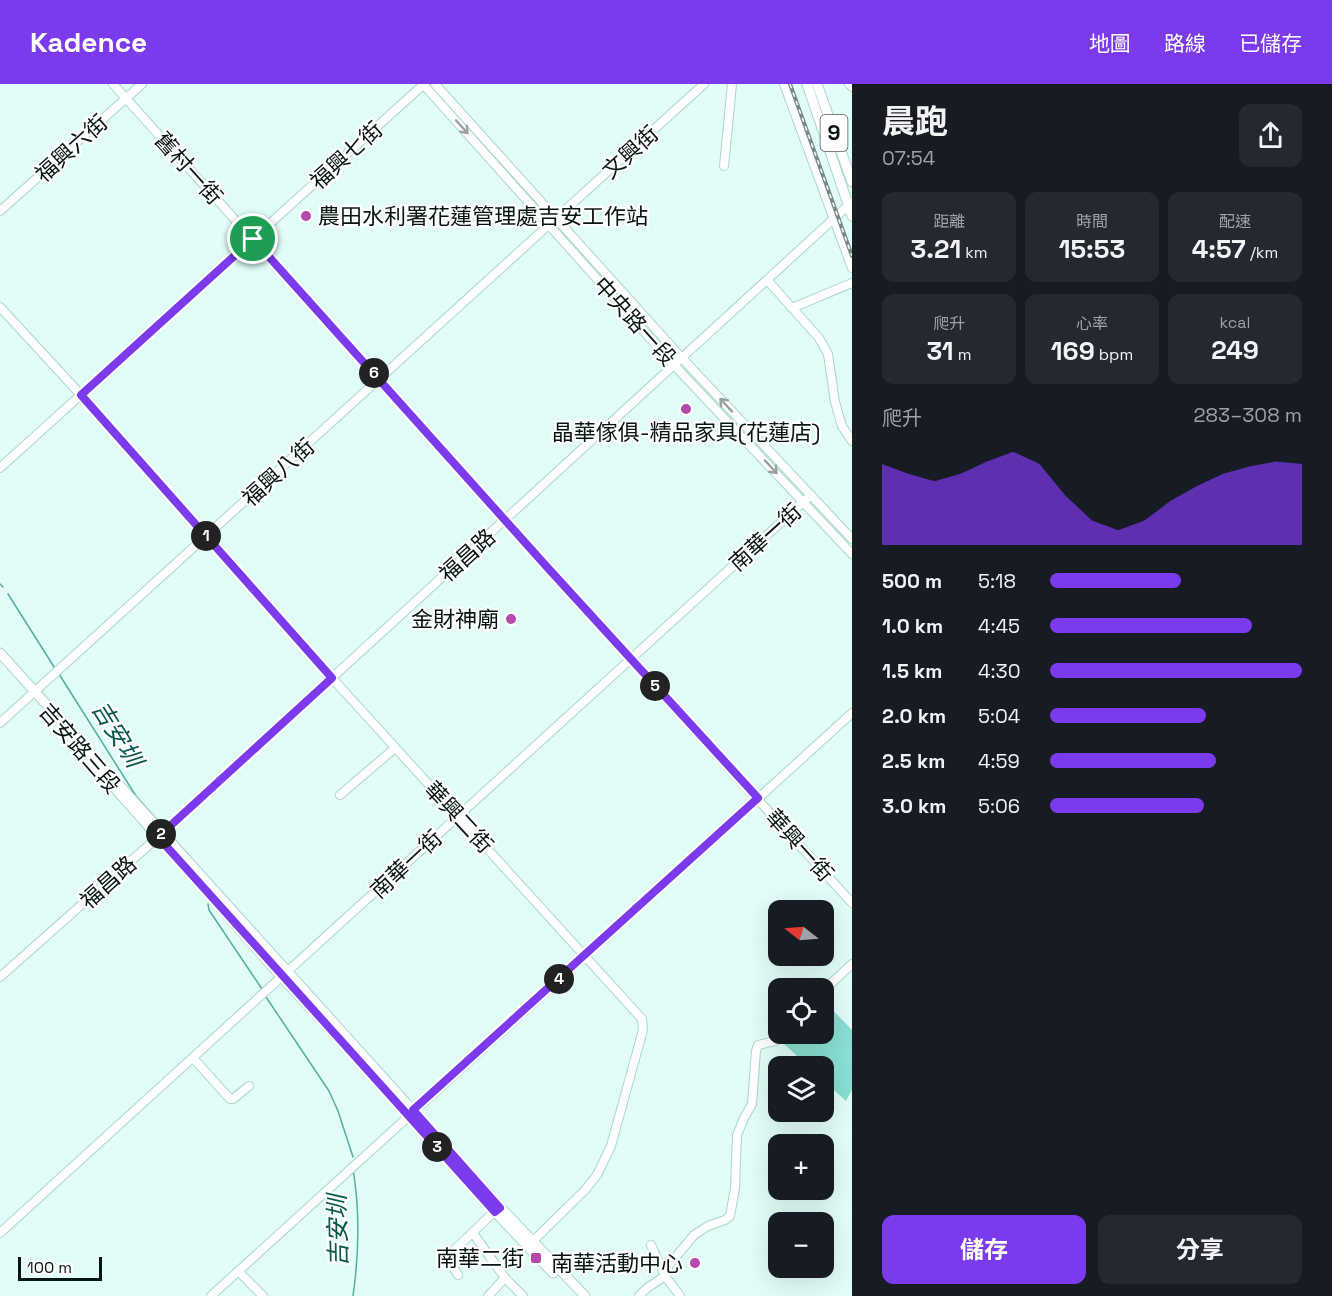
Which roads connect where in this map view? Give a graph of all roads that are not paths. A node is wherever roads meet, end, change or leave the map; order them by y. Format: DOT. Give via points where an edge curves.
graph roads {
  1 [pos="113,84"];
  2 [pos="142,84"];
  3 [pos="423,84"];
  4 [pos="435,84"];
  5 [pos="704,84"];
  6 [pos="732,84"];
  7 [pos="784,84"];
  8 [pos="807,84"];
  9 [pos="817,84"];
  10 [pos="849,84"];
  11 [pos="852,87"];
  12 [pos="126,98"];
  13 [pos="724,165"];
  14 [pos="852,182"];
  15 [pos="850,203"];
  16 [pos="0,211"];
  17 [pos="852,216"];
  18 [pos="834,219"];
  19 [pos="552,222"];
  20 [pos="253,239"];
  21 [pos="852,268"];
  22 [pos="768,281"];
  23 [pos="852,283"];
  24 [pos="0,307"];
  25 [pos="792,308"];
  26 [pos="681,357"];
  27 [pos="673,364"];
  28 [pos="380,379"];
  29 [pos="81,395"];
  30 [pos="852,441"];
  31 [pos="0,468"];
  32 [pos="811,495"];
  33 [pos="804,502"];
  34 [pos="505,520"];
  35 [pos="206,536"];
  36 [pos="852,539"];
  37 [pos="852,554"];
  38 [pos="0,653"];
  39 [pos="630,659"];
  40 [pos="0,660"];
  41 [pos="332,678"];
  42 [pos="34,692"];
  43 [pos="852,713"];
  44 [pos="0,723"];
  45 [pos="395,748"];
  46 [pos="340,795"];
  47 [pos="758,798"];
  48 [pos="458,816"];
  49 [pos="160,834"];
  50 [pos="852,903"];
  51 [pos="585,956"];
  52 [pos="852,964"];
  53 [pos="285,974"];
  54 [pos="0,977"];
  55 [pos="834,981"];
  56 [pos="768,1043"];
  57 [pos="193,1058"];
  58 [pos="249,1086"];
  59 [pos="411,1112"];
  60 [pos="497,1210"];
  61 [pos="0,1233"];
  62 [pos="473,1233"];
  63 [pos="531,1244"];
  64 [pos="651,1245"];
  65 [pos="238,1271"];
  66 [pos="458,1275"];
  67 [pos="665,1276"];
  68 [pos="505,1278"];
  69 [pos="211,1296"];
  70 [pos="263,1296"];
  71 [pos="488,1296"];
  72 [pos="523,1296"];
  73 [pos="576,1296"];
  74 [pos="585,1296"];
  75 [pos="639,1296"];
  76 [pos="680,1296"];
  1 -- 12 [label="street, 舊村一街"];
  2 -- 12 [label="street, 福興六街"];
  3 -- 19 [label="street, 中央路一段, one-way"];
  3 -- 20 [label="street, 福興七街"];
  4 -- 19 [label="street, 中央路一段"];
  5 -- 19 [label="street, 文興街"];
  6 -- 13 [label="street"];
  7 -- 18 [label="street"];
  8 -- 15 [label="main road, 9"];
  9 -- 14 [label="main road, 9"];
  10 -- 11 [label="street"];
  12 -- 16 [label="street, 福興六街"];
  12 -- 20 [label="street, 舊村一街"];
  15 -- 17 [label="main road, 9"];
  15 -- 18 [label="street, 福昌路"];
  18 -- 21 [label="street"];
  18 -- 22 [label="street, 福昌路"];
  19 -- 26 [label="street, 中央路一段"];
  19 -- 27 [label="street, 中央路一段"];
  19 -- 28 [label="street, 福興八街"];
  20 -- 28 [label="street, 舊村一街"];
  20 -- 29 [label="street, 福興七街"];
  22 -- 25 [label="street"];
  22 -- 26 [label="street, 福昌路"];
  23 -- 25 [label="street"];
  24 -- 29 [label="street, 華興二街"];
  25 -- 30 [label="street" via="828,354 835,402 842,426"];
  26 -- 27 [label="street, 福昌路"];
  32 -- 26 [label="street, 中央路一段, one-way"];
  27 -- 33 [label="street, 中央路一段, one-way"];
  27 -- 34 [label="street, 福昌路"];
  28 -- 34 [label="street, 舊村一街"];
  28 -- 35 [label="street, 福興八街"];
  29 -- 31 [label="street, 福興七街"];
  29 -- 35 [label="street, 華興二街"];
  32 -- 33 [label="street, 南華一街"];
  32 -- 36 [label="street, 中央路一段"];
  33 -- 37 [label="street, 中央路一段"];
  33 -- 39 [label="street, 南華一街"];
  34 -- 39 [label="street, 華興一街"];
  34 -- 41 [label="street, 福昌路"];
  35 -- 41 [label="street, 華興二街"];
  35 -- 42 [label="street, 福興八街"];
  38 -- 42 [label="main road, 吉安路三段"];
  39 -- 47 [label="street, 華興一街"];
  39 -- 48 [label="street, 南華一街"];
  40 -- 42 [label="main road, 吉安路三段"];
  41 -- 45 [label="street, 華興二街"];
  41 -- 49 [label="street, 福昌路"];
  42 -- 44 [label="street, 福興八街"];
  42 -- 49 [label="main road, 吉安路三段"];
  43 -- 47 [label="street"];
  45 -- 46 [label="street"];
  45 -- 48 [label="street, 華興二街"];
  47 -- 50 [label="street, 華興一街"];
  47 -- 51 [label="street"];
  48 -- 51 [label="street, 華興二街"];
  48 -- 53 [label="street, 南華一街"];
  49 -- 53 [label="main road, 吉安路三段"];
  49 -- 54 [label="street, 福昌路"];
  51 -- 59 [label="street"];
  51 -- 63 [label="street, 華興二街" via="642,1019 643,1030 612,1146 597,1175"];
  52 -- 55 [label="street"];
  53 -- 57 [label="street, 南華一街"];
  53 -- 59 [label="main road, 吉安路三段"];
  56 -- 67 [label="street" via="758,1045 752,1104 737,1135 730,1216 693,1235"];
  57 -- 58 [label="street" via="230,1099"];
  57 -- 61 [label="street, 南華一街"];
  59 -- 60 [label="main road, 吉安路三段"];
  59 -- 65 [label="street"];
  60 -- 62 [label="street"];
  60 -- 63 [label="main road, 吉安路三段"];
  62 -- 66 [label="street" via="447,1257"];
  62 -- 68 [label="street"];
  63 -- 73 [label="main road"];
  63 -- 74 [label="main road"];
  64 -- 67 [label="street"];
  65 -- 69 [label="street"];
  65 -- 70 [label="street"];
  67 -- 75 [label="street"];
  67 -- 76 [label="street"];
  68 -- 71 [label="street"];
  68 -- 72 [label="street"];
}
